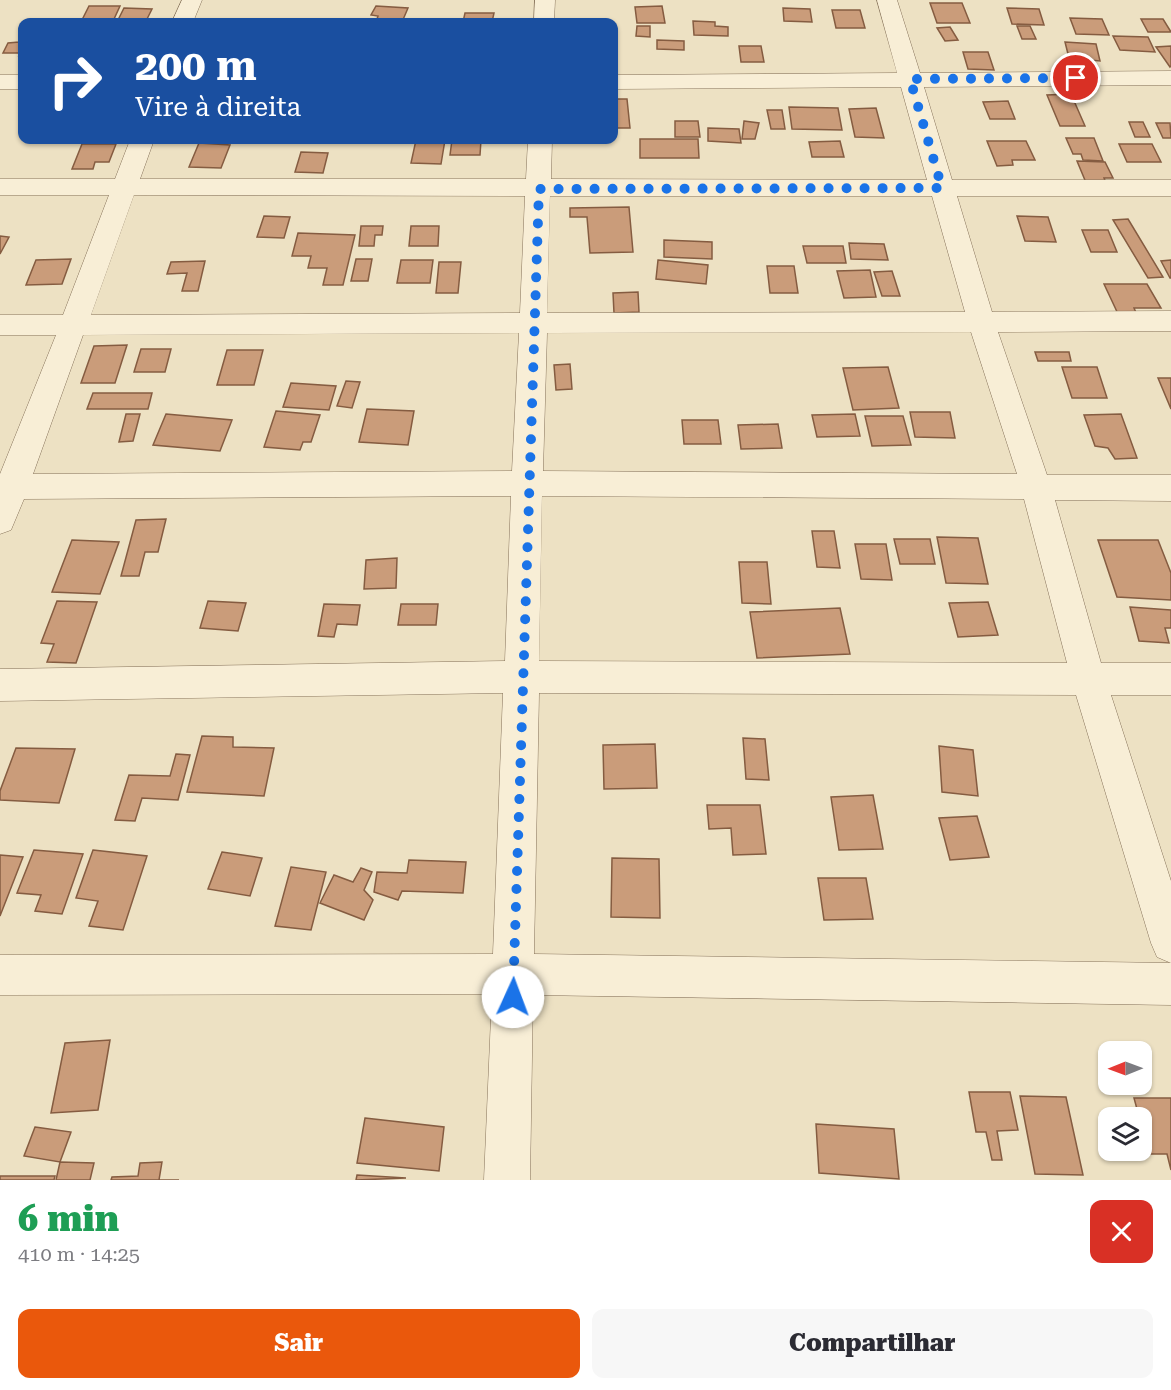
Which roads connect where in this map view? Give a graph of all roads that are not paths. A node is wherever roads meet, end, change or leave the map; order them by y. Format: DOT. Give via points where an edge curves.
graph roads {
  1 [pos="192,0"];
  2 [pos="545,0"];
  3 [pos="887,0"];
  4 [pos="185,18"];
  5 [pos="544,18"];
  6 [pos="1171,78"];
  7 [pos="910,79"];
  8 [pos="0,82"];
  9 [pos="18,82"];
  10 [pos="618,82"];
  11 [pos="141,144"];
  12 [pos="540,144"];
  13 [pos="0,187"];
  14 [pos="125,188"];
  15 [pos="942,188"];
  16 [pos="1171,188"];
  17 [pos="539,189"];
  18 [pos="981,321"];
  19 [pos="1171,321"];
  20 [pos="534,324"];
  21 [pos="0,325"];
  22 [pos="74,325"];
  23 [pos="527,483"];
  24 [pos="1036,486"];
  25 [pos="6,487"];
  26 [pos="1171,488"];
  27 [pos="0,521"];
  28 [pos="523,677"];
  29 [pos="1088,677"];
  30 [pos="1171,679"];
  31 [pos="0,685"];
  32 [pos="1171,944"];
  33 [pos="513,974"];
  34 [pos="0,975"];
  35 [pos="1171,984"];
  36 [pos="507,1180"];
  1 -- 4 [label="street"];
  2 -- 5 [label="street"];
  3 -- 7 [label="street"];
  6 -- 7 [label="street"];
  7 -- 10 [label="street"];
  7 -- 15 [label="street"];
  8 -- 9 [label="street"];
  11 -- 14 [label="street"];
  12 -- 17 [label="street"];
  13 -- 14 [label="street"];
  14 -- 17 [label="street"];
  14 -- 22 [label="street"];
  15 -- 16 [label="street"];
  15 -- 17 [label="street"];
  15 -- 18 [label="street"];
  17 -- 20 [label="street"];
  18 -- 19 [label="street"];
  18 -- 20 [label="street"];
  18 -- 24 [label="street"];
  20 -- 22 [label="street"];
  20 -- 23 [label="street"];
  21 -- 22 [label="street"];
  22 -- 25 [label="street"];
  23 -- 24 [label="street"];
  23 -- 25 [label="street"];
  23 -- 28 [label="street"];
  24 -- 26 [label="street"];
  24 -- 29 [label="street"];
  25 -- 27 [label="street"];
  28 -- 29 [label="street"];
  28 -- 31 [label="street"];
  28 -- 33 [label="street"];
  29 -- 30 [label="street"];
  29 -- 32 [label="street"];
  33 -- 34 [label="street"];
  33 -- 35 [label="street"];
  33 -- 36 [label="street"];
}
